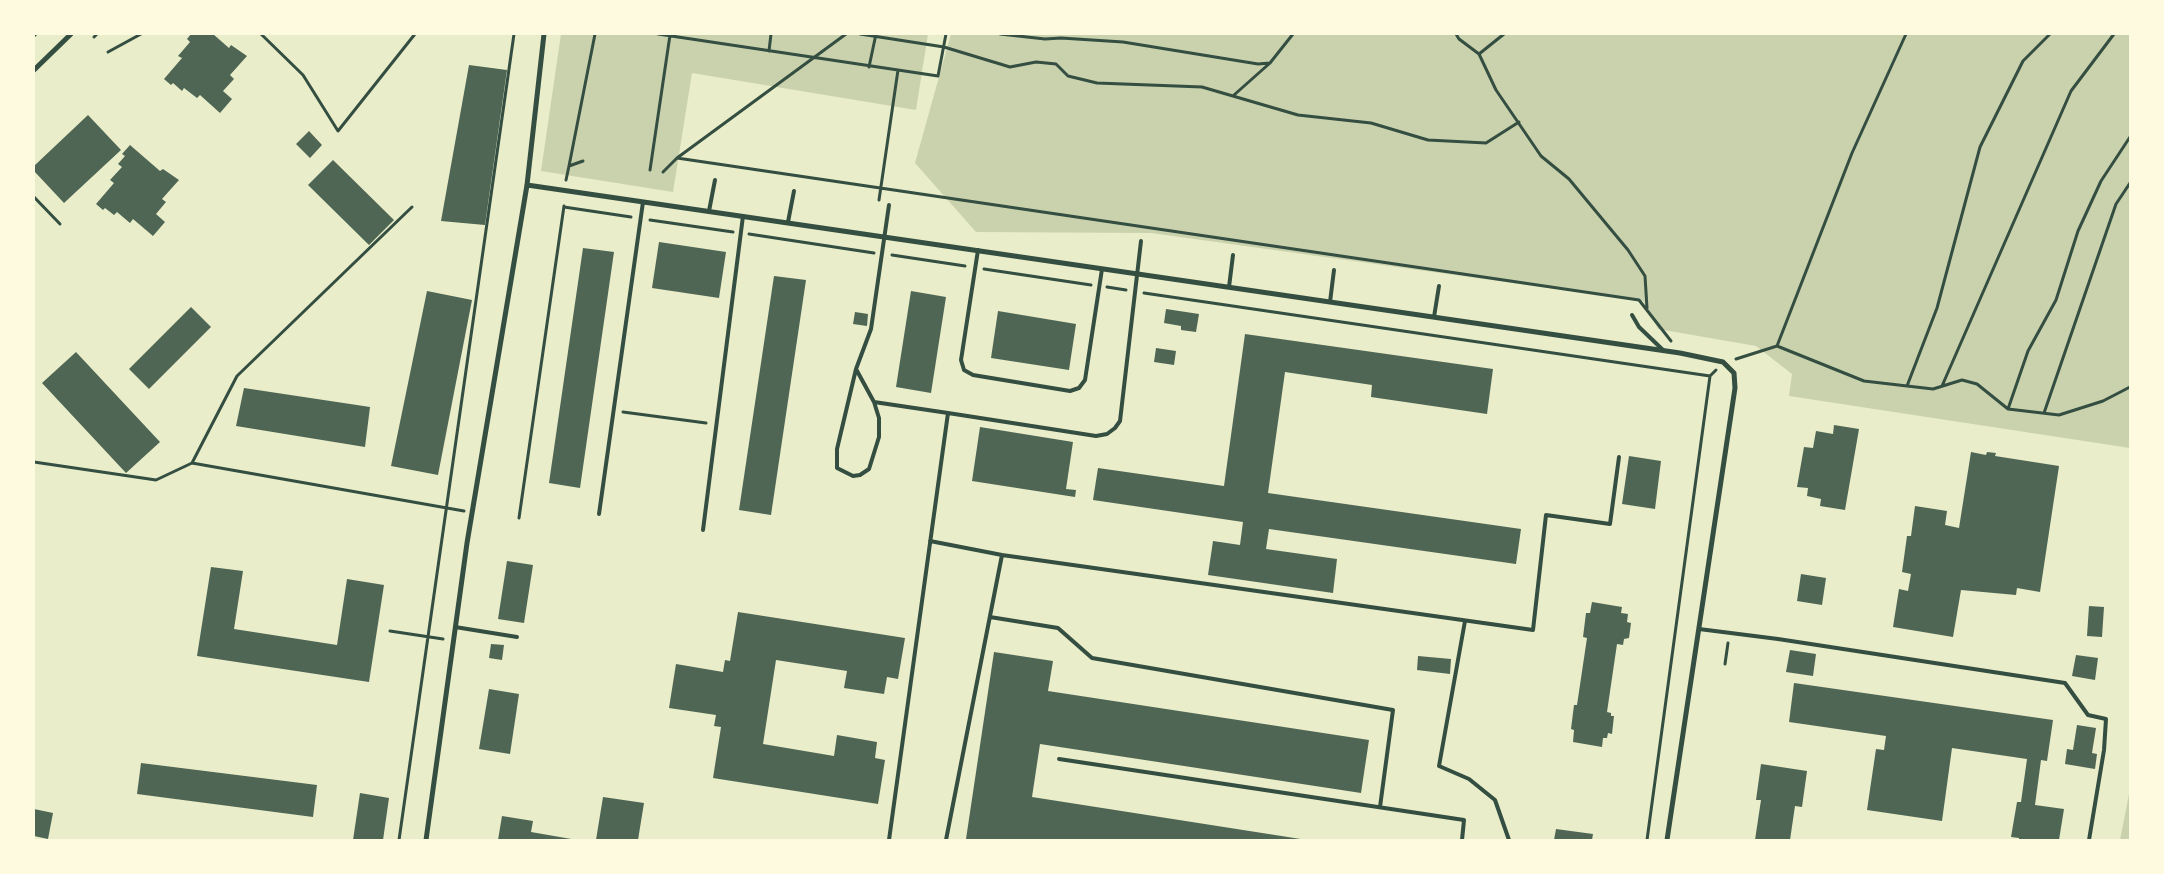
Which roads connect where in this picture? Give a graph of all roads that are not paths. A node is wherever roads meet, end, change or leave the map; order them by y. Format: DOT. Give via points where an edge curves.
graph roads {
  1 [pos="71,34"];
  2 [pos="544,34"];
  3 [pos="34,70"];
  4 [pos="715,180"];
  5 [pos="527,185"];
  6 [pos="794,191"];
  7 [pos="643,202"];
  8 [pos="889,205"];
  9 [pos="709,211"];
  10 [pos="743,216"];
  11 [pos="788,222"];
  12 [pos="884,236"];
  13 [pos="1141,241"];
  14 [pos="978,250"];
  15 [pos="1233,255"];
  16 [pos="1102,268"];
  17 [pos="1334,270"];
  18 [pos="1137,274"];
  19 [pos="1439,286"];
  20 [pos="1228,287"];
  21 [pos="1330,302"];
  22 [pos="1632,315"];
  23 [pos="1434,317"];
  24 [pos="1664,351"];
  25 [pos="856,369"];
  26 [pos="874,402"];
  27 [pos="948,413"];
  28 [pos="1619,458"];
  29 [pos="599,514"];
  30 [pos="703,530"];
  31 [pos="930,541"];
  32 [pos="1002,555"];
  33 [pos="990,617"];
  34 [pos="1465,621"];
  35 [pos="455,627"];
  36 [pos="1699,630"];
  37 [pos="517,637"];
  38 [pos="1059,759"];
  39 [pos="1380,808"];
  40 [pos="426,840"];
  41 [pos="889,840"];
  42 [pos="946,840"];
  43 [pos="1462,840"];
  44 [pos="1509,840"];
  45 [pos="1667,840"];
  46 [pos="2090,840"];
  1 -- 3 [label="street"];
  2 -- 5 [label="street"];
  4 -- 9 [label="lane"];
  5 -- 7 [label="street"];
  5 -- 35 [label="street"];
  6 -- 11 [label="lane"];
  7 -- 9 [label="street"];
  7 -- 29 [label="lane"];
  8 -- 12 [label="lane"];
  9 -- 10 [label="street"];
  10 -- 11 [label="street"];
  10 -- 30 [label="lane"];
  11 -- 12 [label="street"];
  12 -- 14 [label="street"];
  12 -- 25 [label="lane" via="871,330"];
  13 -- 18 [label="lane"];
  14 -- 16 [label="street"];
  14 -- 16 [label="lane" via="961,360 964,370 973,375 1070,390 1079,388 1085,380"];
  15 -- 20 [label="lane"];
  16 -- 18 [label="street"];
  17 -- 21 [label="lane"];
  18 -- 20 [label="street"];
  18 -- 27 [label="lane" via="1120,422 1107,434 1096,436"];
  19 -- 23 [label="lane"];
  20 -- 21 [label="street"];
  21 -- 23 [label="street"];
  22 -- 24 [label="lane" via="1639,327"];
  23 -- 24 [label="street"];
  24 -- 36 [label="street" via="1723,362 1734,373 1735,388"];
  25 -- 26 [label="lane"];
  25 -- 26 [label="lane" via="837,449 837,468 853,476 869,469 874,454 880,418"];
  26 -- 27 [label="lane"];
  27 -- 31 [label="lane"];
  28 -- 34 [label="lane" via="1610,524 1546,515 1533,630"];
  31 -- 32 [label="lane"];
  31 -- 41 [label="lane"];
  32 -- 33 [label="lane"];
  32 -- 34 [label="lane"];
  33 -- 39 [label="lane" via="1058,628 1092,658 1394,710"];
  33 -- 42 [label="lane"];
  34 -- 44 [label="lane" via="1439,766 1469,779 1495,800"];
  35 -- 37 [label="lane"];
  35 -- 40 [label="street"];
  36 -- 45 [label="street"];
  36 -- 46 [label="lane" via="1730,632 2065,684 2088,715 2106,719"];
  38 -- 39 [label="lane"];
  39 -- 43 [label="lane" via="1464,820"];
}
